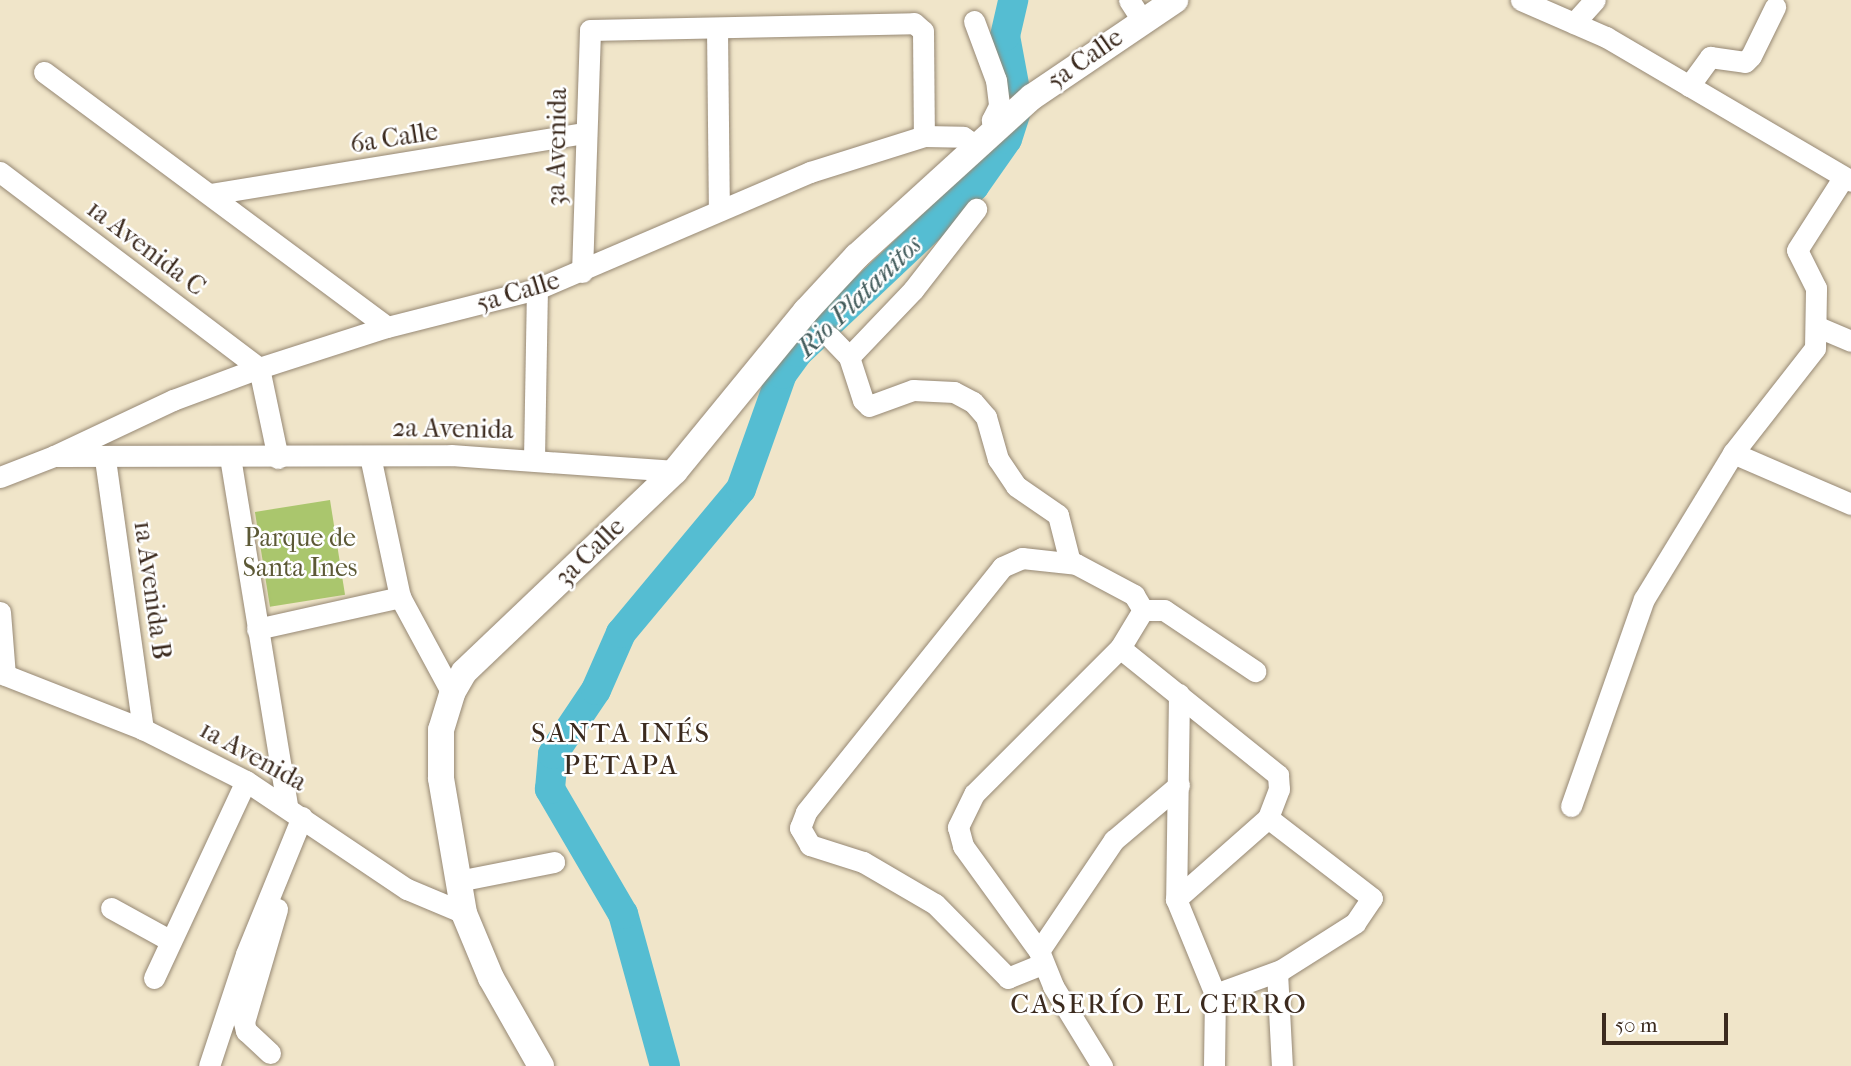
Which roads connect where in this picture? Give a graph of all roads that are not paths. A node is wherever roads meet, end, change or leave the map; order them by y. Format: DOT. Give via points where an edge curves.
graph roads {
  1 [pos="1175,0"];
  2 [pos="1521,0"];
  3 [pos="1595,0"];
  4 [pos="1134,6"];
  5 [pos="1774,8"];
  6 [pos="903,10"];
  7 [pos="974,21"];
  8 [pos="1574,23"];
  9 [pos="718,28"];
  10 [pos="44,72"];
  11 [pos="1689,86"];
  12 [pos="1000,127"];
  13 [pos="585,133"];
  14 [pos="924,136"];
  15 [pos="978,148"];
  16 [pos="0,172"];
  17 [pos="1847,180"];
  18 [pos="211,194"];
  19 [pos="719,209"];
  20 [pos="976,209"];
  21 [pos="582,272"];
  22 [pos="537,289"];
  23 [pos="387,327"];
  24 [pos="1818,327"];
  25 [pos="830,337"];
  26 [pos="1851,341"];
  27 [pos="849,357"];
  28 [pos="258,368"];
  29 [pos="1733,453"];
  30 [pos="54,456"];
  31 [pos="370,456"];
  32 [pos="230,457"];
  33 [pos="278,458"];
  34 [pos="104,459"];
  35 [pos="534,459"];
  36 [pos="675,471"];
  37 [pos="0,477"];
  38 [pos="1851,504"];
  39 [pos="1070,562"];
  40 [pos="400,597"];
  41 [pos="1143,610"];
  42 [pos="0,612"];
  43 [pos="257,629"];
  44 [pos="1120,648"];
  45 [pos="1255,671"];
  46 [pos="2,674"];
  47 [pos="452,693"];
  48 [pos="1179,694"];
  49 [pos="143,729"];
  50 [pos="246,781"];
  51 [pos="1179,785"];
  52 [pos="1571,806"];
  53 [pos="301,816"];
  54 [pos="1268,818"];
  55 [pos="554,862"];
  56 [pos="458,881"];
  57 [pos="1176,899"];
  58 [pos="111,908"];
  59 [pos="464,913"];
  60 [pos="171,942"];
  61 [pos="1041,957"];
  62 [pos="1277,972"];
  63 [pos="154,978"];
  64 [pos="1215,995"];
  65 [pos="270,1053"];
  66 [pos="209,1066"];
  67 [pos="541,1066"];
  68 [pos="1102,1066"];
  69 [pos="1214,1066"];
  70 [pos="1282,1066"];
  1 -- 4 [label="main road, 5a Calle"];
  2 -- 8 [label="street"];
  3 -- 8 [label="street"];
  4 -- 12 [label="main road, 5a Calle"];
  5 -- 11 [label="street" via="1751,57 1745,61 1710,57"];
  6 -- 9 [label="street"];
  6 -- 14 [label="street" via="923,31"];
  7 -- 12 [label="street" via="996,80 999,106 992,120"];
  8 -- 11 [label="street"];
  9 -- 13 [label="street, 3a Avenida" via="597,29 588,38"];
  9 -- 19 [label="street"];
  10 -- 18 [label="street"];
  11 -- 17 [label="street"];
  12 -- 15 [label="main road, 3a Calle"];
  13 -- 18 [label="street, 6a Calle"];
  13 -- 21 [label="street, 3a Avenida"];
  14 -- 15 [label="street, 5a Calle" via="963,137"];
  14 -- 19 [label="street, 5a Calle" via="810,172"];
  15 -- 36 [label="main road, 3a Calle" via="857,256"];
  16 -- 28 [label="street, 1a Avenida C"];
  17 -- 24 [label="street" via="1797,250 1816,288"];
  18 -- 23 [label="street"];
  19 -- 21 [label="street, 5a Calle"];
  20 -- 27 [label="street" via="913,290"];
  21 -- 22 [label="street, 5a Calle"];
  22 -- 23 [label="street, 5a Calle"];
  22 -- 35 [label="street"];
  23 -- 28 [label="street, 5a Calle"];
  24 -- 26 [label="street"];
  24 -- 29 [label="street" via="1806,364"];
  25 -- 27 [label="street"];
  27 -- 39 [label="street" via="869,406 913,390 954,392 972,402 986,417 998,459 1016,486 1058,515"];
  28 -- 30 [label="street, 5a Calle" via="173,400"];
  28 -- 33 [label="street"];
  29 -- 38 [label="street"];
  29 -- 52 [label="street" via="1644,599"];
  30 -- 34 [label="street, 2a Avenida"];
  30 -- 37 [label="street, 2a Avenida"];
  31 -- 33 [label="street, 2a Avenida"];
  31 -- 35 [label="street, 2a Avenida"];
  31 -- 40 [label="street"];
  32 -- 33 [label="street, 2a Avenida"];
  32 -- 34 [label="street, 2a Avenida"];
  32 -- 43 [label="street"];
  34 -- 49 [label="street, 1a Avenida B"];
  35 -- 36 [label="street, 2a Avenida"];
  36 -- 47 [label="main road, 3a Calle" via="464,672"];
  39 -- 41 [label="street" via="1134,595"];
  39 -- 61 [label="street" via="1022,558 1002,567 806,813 800,828 810,845 863,862 935,904 1008,978"];
  40 -- 43 [label="street"];
  40 -- 47 [label="street"];
  41 -- 44 [label="street"];
  41 -- 45 [label="street" via="1164,610"];
  42 -- 46 [label="street"];
  43 -- 53 [label="street"];
  44 -- 48 [label="street"];
  44 -- 61 [label="street" via="974,794 959,820 963,846"];
  46 -- 49 [label="street, 1a Avenida"];
  47 -- 56 [label="main road, 3a Calle" via="441,730 441,778"];
  48 -- 51 [label="street"];
  48 -- 54 [label="street" via="1278,775 1279,789"];
  49 -- 50 [label="street, 1a Avenida"];
  50 -- 53 [label="street, 1a Avenida"];
  50 -- 60 [label="street"];
  51 -- 57 [label="street"];
  51 -- 61 [label="street" via="1115,840"];
  53 -- 59 [label="street, 1a Avenida" via="407,889"];
  53 -- 65 [label="street" via="289,872 245,1009 246,1031"];
  53 -- 66 [label="street" via="246,954"];
  54 -- 57 [label="street"];
  54 -- 62 [label="street" via="1372,898 1354,923"];
  55 -- 56 [label="street"];
  56 -- 59 [label="main road, 3a Calle"];
  57 -- 64 [label="street"];
  58 -- 60 [label="street"];
  59 -- 67 [label="main road, 3a Calle" via="491,978"];
  60 -- 63 [label="street"];
  61 -- 68 [label="street"];
  62 -- 64 [label="street"];
  62 -- 70 [label="street"];
  64 -- 69 [label="street"];
}
